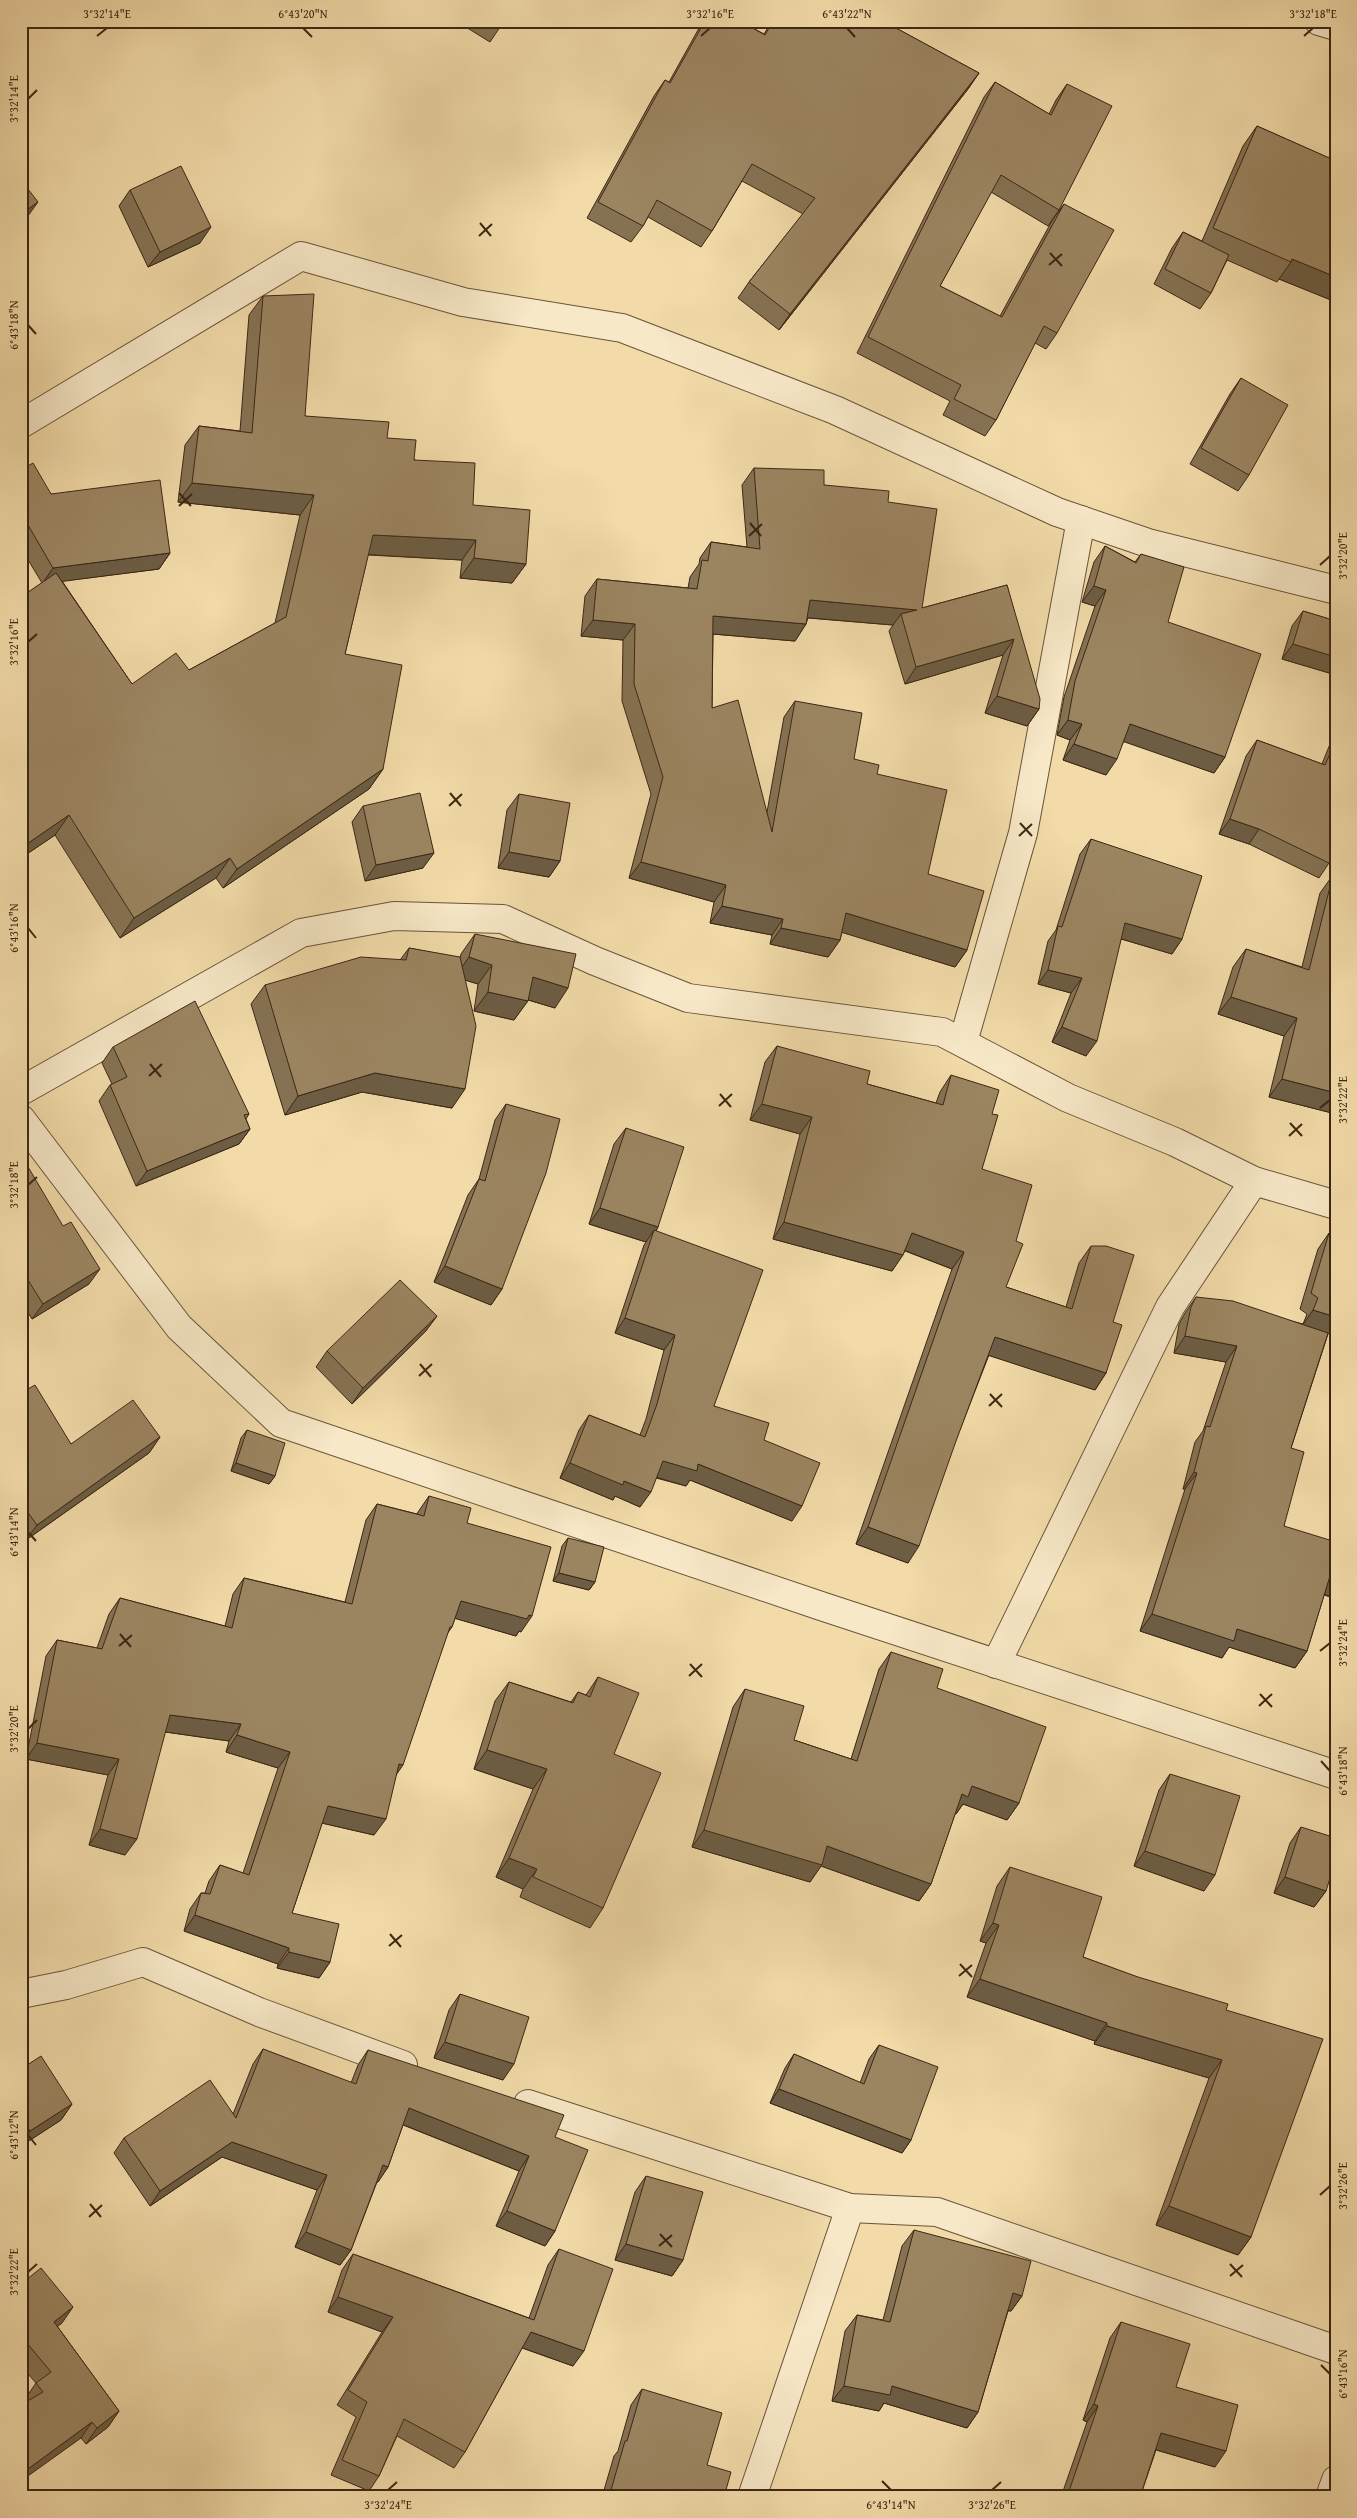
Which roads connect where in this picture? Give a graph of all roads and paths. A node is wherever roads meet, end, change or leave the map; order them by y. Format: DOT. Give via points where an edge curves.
graph roads {
  1 [pos="1319,21"];
  2 [pos="1336,26"];
  3 [pos="21,424"];
  4 [pos="1081,520"];
  5 [pos="1336,590"];
  6 [pos="963,1042"];
  7 [pos="21,1091"];
  8 [pos="21,1119"];
  9 [pos="1254,1181"];
  10 [pos="1336,1205"];
  11 [pos="996,1664"];
  12 [pos="1336,1775"];
  13 [pos="21,1994"];
  14 [pos="422,2071"];
  15 [pos="504,2096"];
  16 [pos="850,2208"];
  17 [pos="1336,2350"];
  18 [pos="1336,2480"];
  19 [pos="752,2497"];
  20 [pos="1330,2497"];
  1 -- 2 [label="street"];
  3 -- 4 [label="street" via="301,256 463,302 622,328 835,410"];
  4 -- 5 [label="street" via="1148,543"];
  4 -- 6 [label="street" via="1024,833"];
  6 -- 7 [label="street" via="942,1032 688,998 503,919 394,916 301,933"];
  6 -- 9 [label="street" via="1068,1098 1175,1142"];
  8 -- 11 [label="street" via="179,1327 281,1423"];
  9 -- 10 [label="street"];
  9 -- 11 [label="street" via="1170,1307"];
  11 -- 12 [label="street"];
  13 -- 14 [label="street" via="66,1985 143,1962 258,2012"];
  15 -- 16 [label="street"];
  16 -- 17 [label="street" via="937,2212"];
  16 -- 19 [label="street"];
  18 -- 20 [label="street"];
}
